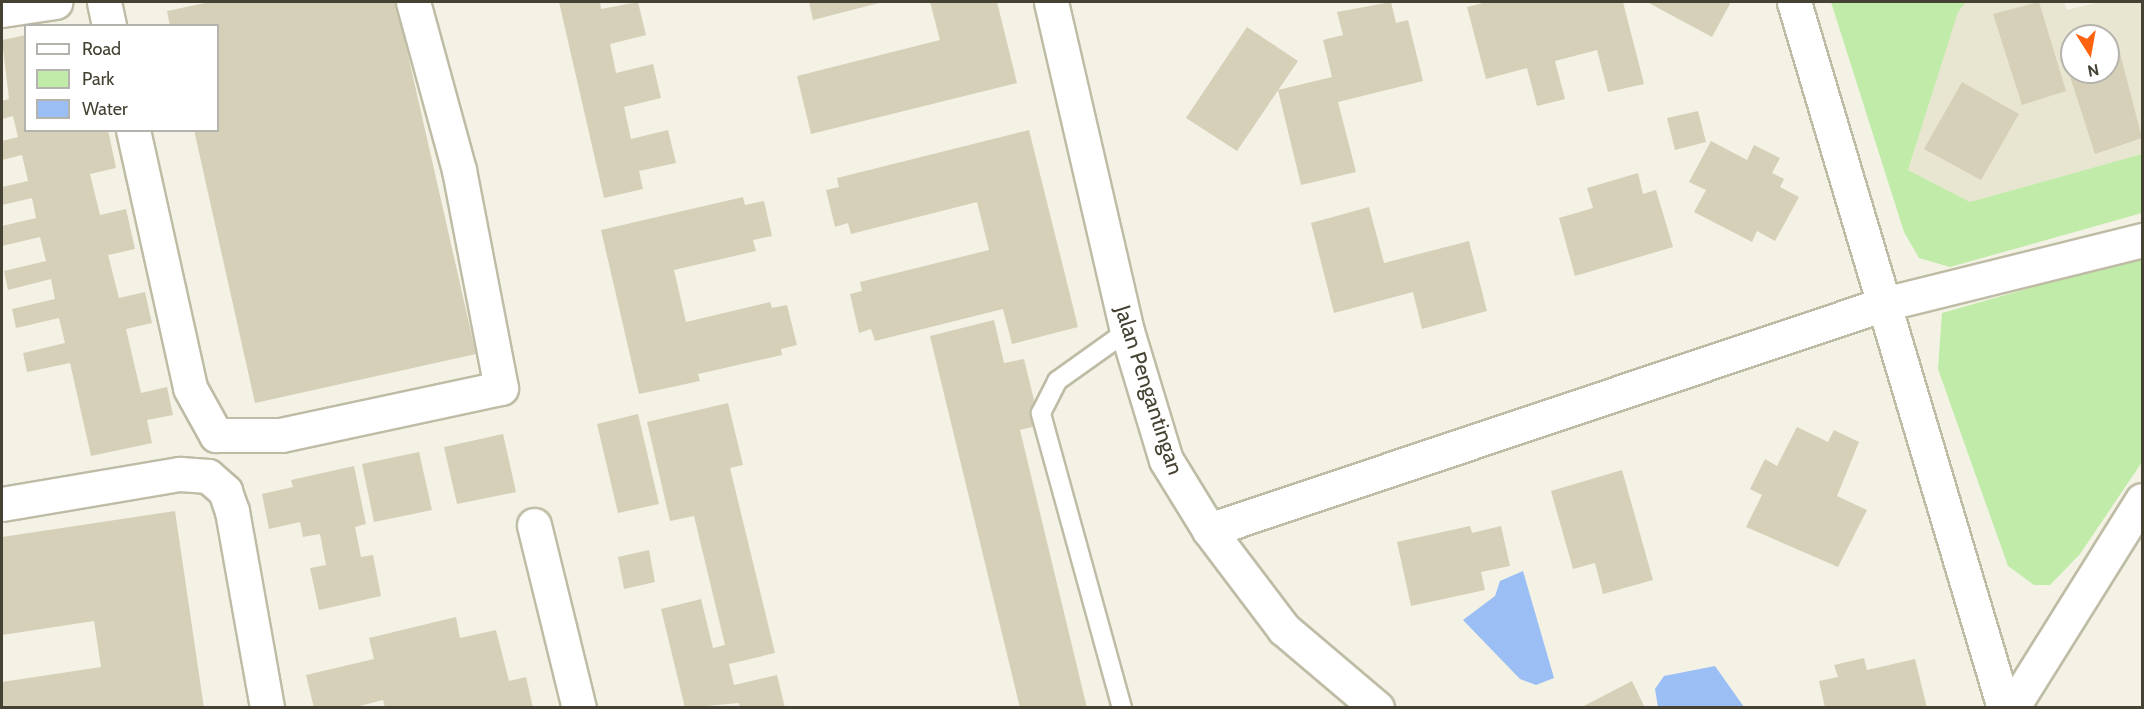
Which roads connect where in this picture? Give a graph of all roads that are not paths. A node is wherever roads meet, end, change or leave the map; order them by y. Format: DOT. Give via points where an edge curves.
graph roads {
  1 [pos="55,2"];
  2 [pos="104,2"];
  3 [pos="413,2"];
  4 [pos="1794,2"];
  5 [pos="1055,3"];
  6 [pos="2,10"];
  7 [pos="109,24"];
  8 [pos="133,132"];
  9 [pos="2142,240"];
  10 [pos="1884,304"];
  11 [pos="1127,331"];
  12 [pos="2142,500"];
  13 [pos="2,504"];
  14 [pos="534,525"];
  15 [pos="1209,530"];
  16 [pos="267,708"];
  17 [pos="579,708"];
  18 [pos="1122,708"];
  19 [pos="1377,708"];
  20 [pos="2004,708"];
  21 [pos="2012,708"];
  1 -- 6 [label="street"];
  2 -- 7 [label="street"];
  3 -- 8 [label="street" via="459,170 501,388 281,435 216,435 190,388"];
  4 -- 10 [label="street"];
  5 -- 11 [label="street, Jalan Pengantingan"];
  9 -- 10 [label="street"];
  10 -- 15 [label="street"];
  10 -- 20 [label="street"];
  11 -- 15 [label="street, Jalan Pengantingan" via="1166,460"];
  11 -- 18 [label="lane" via="1057,381 1041,413"];
  12 -- 21 [label="street"];
  13 -- 16 [label="street" via="180,474 208,476 225,491 232,511"];
  14 -- 17 [label="street"];
  15 -- 19 [label="street, Jalan Pengantingan" via="1284,629"];
}
